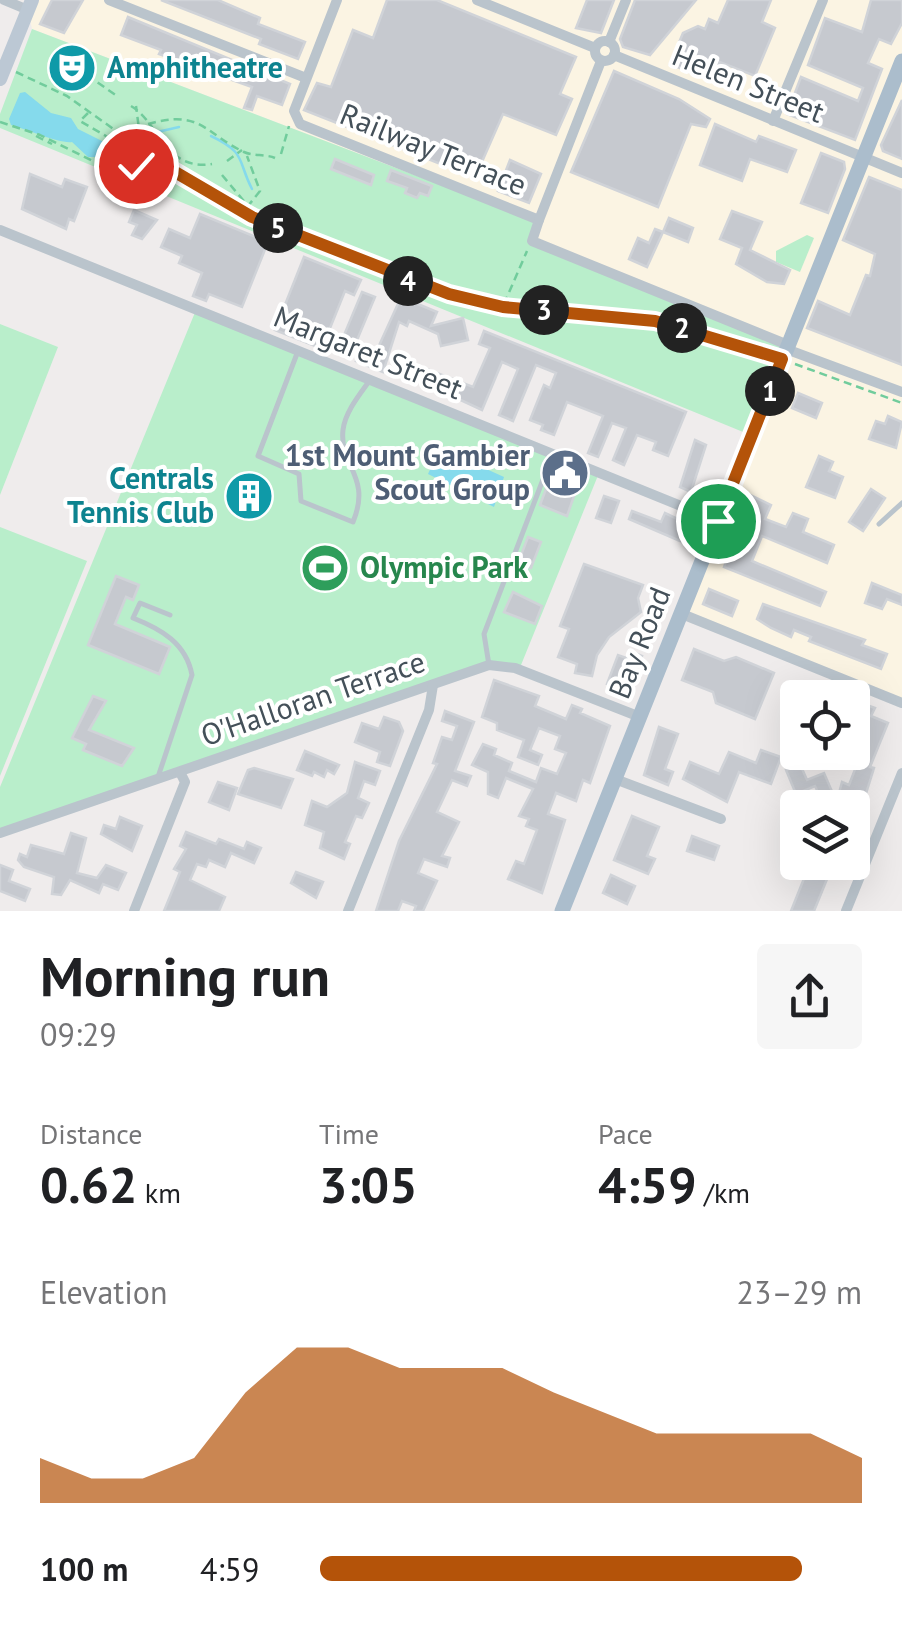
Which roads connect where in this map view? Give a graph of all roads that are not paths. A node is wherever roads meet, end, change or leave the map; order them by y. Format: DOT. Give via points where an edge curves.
graph roads {
  1 [pos="4,0"];
  2 [pos="109,0"];
  3 [pos="336,0"];
  4 [pos="477,0"];
  5 [pos="626,0"];
  6 [pos="823,0"];
  7 [pos="30,5"];
  8 [pos="609,42"];
  9 [pos="595,48"];
  10 [pos="614,55"];
  11 [pos="601,61"];
  12 [pos="902,62"];
  13 [pos="2,73"];
  14 [pos="306,78"];
  15 [pos="898,84"];
  16 [pos="773,121"];
  17 [pos="863,158"];
  18 [pos="902,173"];
  19 [pos="540,220"];
  20 [pos="0,230"];
  21 [pos="298,351"];
  22 [pos="786,351"];
  23 [pos="370,380"];
  24 [pos="902,392"];
  25 [pos="553,454"];
  26 [pos="902,503"];
  27 [pos="718,521"];
  28 [pos="879,524"];
  29 [pos="682,614"];
  30 [pos="170,615"];
  31 [pos="490,665"];
  32 [pos="432,685"];
  33 [pos="902,703"];
  34 [pos="640,717"];
  35 [pos="180,772"];
  36 [pos="902,773"];
  37 [pos="616,778"];
  38 [pos="157,780"];
  39 [pos="721,820"];
  40 [pos="0,834"];
  41 [pos="134,911"];
  42 [pos="348,911"];
  43 [pos="562,911"];
  44 [pos="846,911"];
  1 -- 7 [label="street"];
  2 -- 14 [label="street"];
  3 -- 14 [label="street, Railway Terrace"];
  4 -- 9 [label="street"];
  5 -- 8 [label="street"];
  6 -- 16 [label="street"];
  7 -- 13 [label="street"];
  8 -- 9 [label="street"];
  8 -- 10 [label="street"];
  9 -- 11 [label="street"];
  10 -- 11 [label="street"];
  10 -- 16 [label="street, Helen Street"];
  11 -- 19 [label="street"];
  12 -- 15 [label="main road, Bay Road"];
  14 -- 19 [label="street, Railway Terrace" via="294,110 300,124"];
  15 -- 17 [label="main road, Bay Road"];
  16 -- 17 [label="street, Helen Street"];
  17 -- 18 [label="street, Helen Street"];
  17 -- 22 [label="main road, Bay Road"];
  19 -- 22 [label="street, Railway Terrace" via="532,241"];
  20 -- 21 [label="street, Margaret Street"];
  21 -- 23 [label="street, Margaret Street"];
  21 -- 23 [label="lane" via="258,456 300,474 301,501 352,522 362,498 342,431"];
  22 -- 24 [label="street, Railway Terrace"];
  22 -- 27 [label="main road, Bay Road"];
  23 -- 25 [label="street, Margaret Street"];
  25 -- 27 [label="street, Margaret Street"];
  25 -- 31 [label="lane" via="484,634"];
  26 -- 28 [label="lane"];
  27 -- 29 [label="main road, Bay Road"];
  29 -- 33 [label="street"];
  29 -- 34 [label="main road, Bay Road"];
  30 -- 38 [label="lane" via="140,603 134,618 166,631 192,675"];
  31 -- 32 [label="street, O'Halloran Terrace"];
  31 -- 34 [label="street" via="515,668"];
  32 -- 35 [label="street, O'Halloran Terrace"];
  32 -- 42 [label="street" via="429,710"];
  34 -- 37 [label="main road, Bay Road"];
  35 -- 38 [label="street, O'Halloran Terrace"];
  35 -- 41 [label="street" via="186,782"];
  36 -- 44 [label="street"];
  37 -- 39 [label="street"];
  37 -- 43 [label="main road, Bay Road"];
  38 -- 40 [label="street, O'Halloran Terrace"];
}
